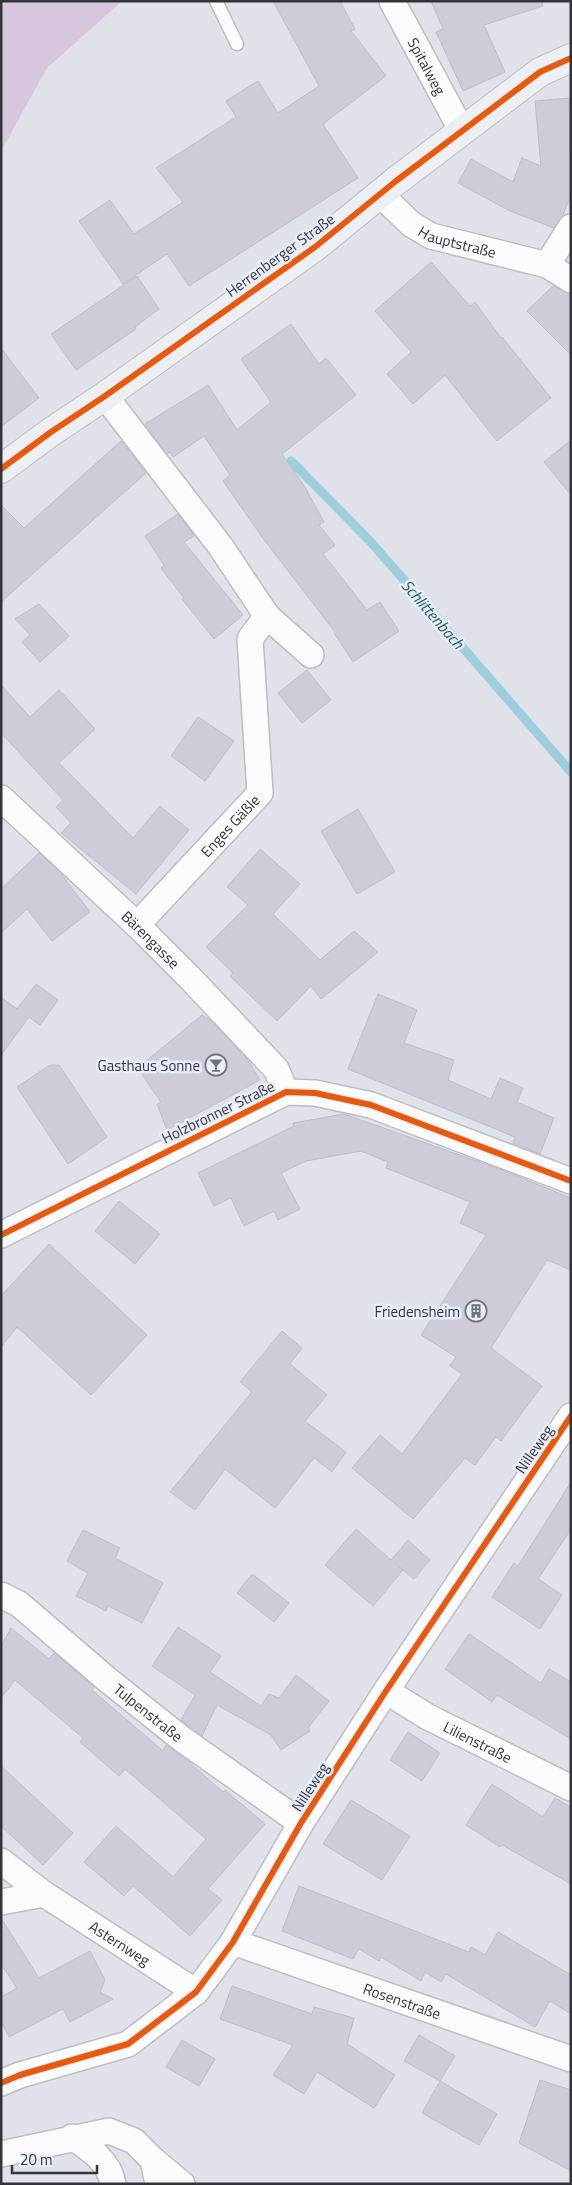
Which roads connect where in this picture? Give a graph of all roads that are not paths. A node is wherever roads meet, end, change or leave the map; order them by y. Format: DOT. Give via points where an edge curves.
graph roads {
  1 [pos="216,1"];
  2 [pos="392,1"];
  3 [pos="237,44"];
  4 [pos="571,58"];
  5 [pos="462,131"];
  6 [pos="382,194"];
  7 [pos="571,227"];
  8 [pos="546,265"];
  9 [pos="571,280"];
  10 [pos="106,396"];
  11 [pos="1,469"];
  12 [pos="267,616"];
  13 [pos="311,655"];
  14 [pos="1,798"];
  15 [pos="137,925"];
  16 [pos="286,1092"];
  17 [pos="571,1181"];
  18 [pos="1,1235"];
  19 [pos="568,1427"];
  20 [pos="1,1595"];
  21 [pos="386,1692"];
  22 [pos="571,1788"];
  23 [pos="301,1823"];
  24 [pos="1,1862"];
  25 [pos="44,1894"];
  26 [pos="1,1902"];
  27 [pos="233,1942"];
  28 [pos="196,1992"];
  29 [pos="571,2059"];
  30 [pos="1,2083"];
  31 [pos="72,2138"];
  32 [pos="1,2154"];
  33 [pos="153,2160"];
  34 [pos="113,2184"];
  35 [pos="158,2184"];
  36 [pos="182,2184"];
  1 -- 3 [label="lane"];
  2 -- 5 [label="street, Spitalweg"];
  4 -- 5 [label="street, Herrenberger Straße" via="540,72"];
  5 -- 6 [label="street, Herrenberger Straße"];
  6 -- 8 [label="street, Hauptstraße" via="411,224 431,236"];
  6 -- 10 [label="street, Herrenberger Straße" via="315,247"];
  7 -- 8 [label="street"];
  8 -- 9 [label="street, Hauptstraße"];
  10 -- 11 [label="street, Herrenberger Straße"];
  10 -- 12 [label="street" via="221,546"];
  12 -- 13 [label="street"];
  12 -- 15 [label="street, Enges Gäßle" via="250,638 260,792"];
  14 -- 15 [label="street, Bärengasse"];
  15 -- 16 [label="street, Bärengasse" via="276,1069"];
  16 -- 17 [label="street, Holzbronner Straße" via="315,1093 371,1106"];
  16 -- 18 [label="street, Holzbronner Straße"];
  19 -- 21 [label="street, Nilleweg"];
  20 -- 23 [label="street, Tulpenstraße" via="18,1604 182,1739"];
  21 -- 22 [label="street, Lilienstraße" via="428,1717"];
  21 -- 23 [label="street, Nilleweg"];
  23 -- 27 [label="street, Nilleweg"];
  24 -- 25 [label="street, Asternweg"];
  25 -- 26 [label="street"];
  25 -- 28 [label="street, Asternweg"];
  27 -- 28 [label="street, Nilleweg"];
  27 -- 29 [label="street, Rosenstraße"];
  28 -- 30 [label="street, Nilleweg" via="128,2044"];
  31 -- 32 [label="street"];
  31 -- 33 [label="street" via="109,2131 134,2141"];
  31 -- 34 [label="street" via="93,2151 112,2175"];
  33 -- 35 [label="street"];
  33 -- 36 [label="street"];
}
